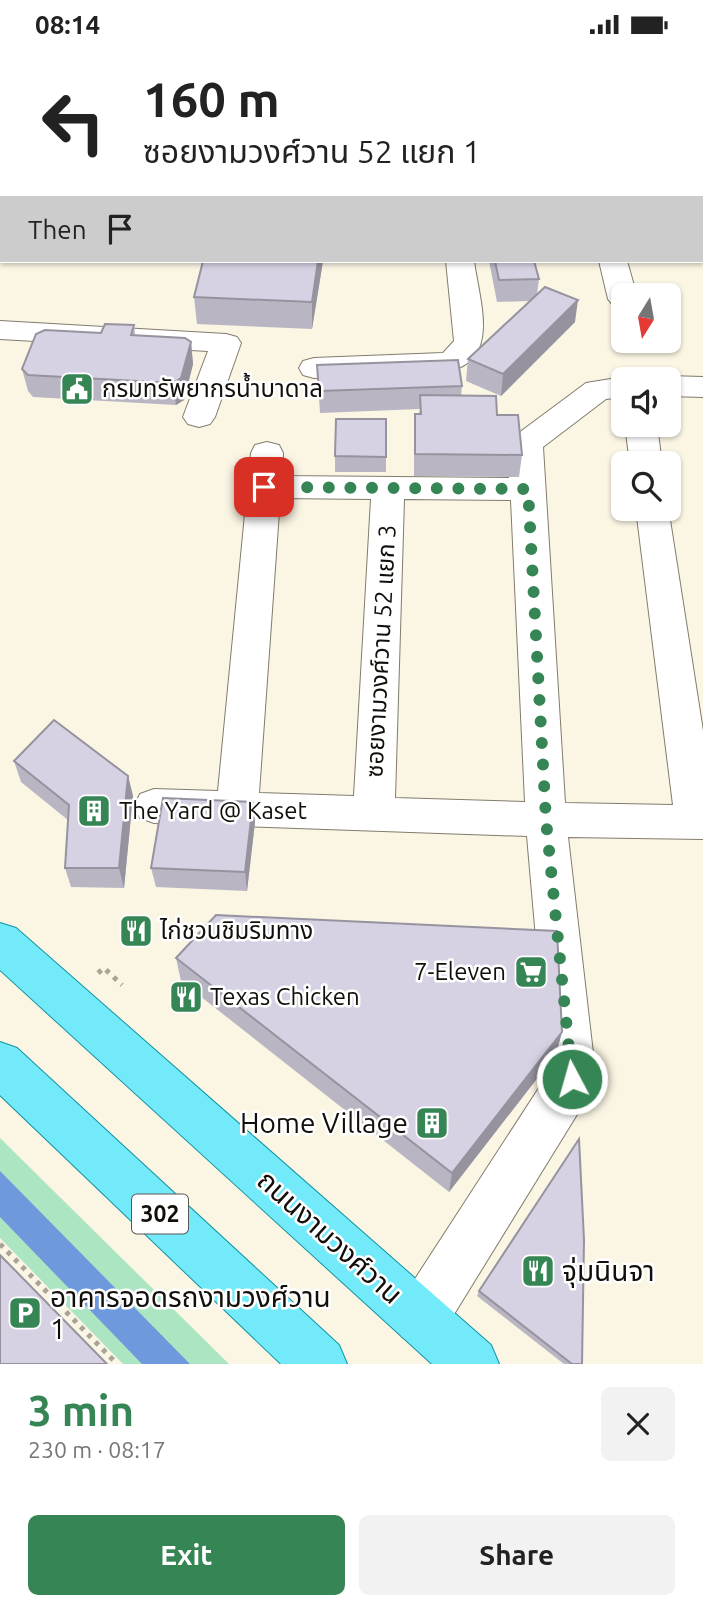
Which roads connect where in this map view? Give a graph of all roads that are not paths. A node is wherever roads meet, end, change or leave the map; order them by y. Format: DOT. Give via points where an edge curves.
graph roads {
  1 [pos="460,263"];
  2 [pos="614,263"];
  3 [pos="619,283"];
  4 [pos="0,330"];
  5 [pos="314,368"];
  6 [pos="681,386"];
  7 [pos="703,387"];
  8 [pos="611,388"];
  9 [pos="199,417"];
  10 [pos="388,489"];
  11 [pos="528,489"];
  12 [pos="655,521"];
  13 [pos="154,806"];
  14 [pos="237,808"];
  15 [pos="374,813"];
  16 [pos="546,820"];
  17 [pos="700,822"];
  18 [pos="0,942"];
  19 [pos="0,1064"];
  20 [pos="421,1318"];
  21 [pos="320,1364"];
  22 [pos="472,1364"];
  1 -- 5 [label="street" via="468,341 459,356 450,362"];
  2 -- 3 [label="street"];
  4 -- 9 [label="street" via="223,342 226,345"];
  6 -- 7 [label="street"];
  8 -- 11 [label="street" via="597,390 527,443"];
  10 -- 11 [label="street"];
  10 -- 14 [label="street" via="265,470"];
  10 -- 15 [label="street, ซอยงามวงศ์วาน 52 แยก 3"];
  11 -- 16 [label="street"];
  12 -- 17 [label="street"];
  13 -- 14 [label="street"];
  14 -- 15 [label="street"];
  15 -- 16 [label="street"];
  16 -- 17 [label="street"];
  16 -- 20 [label="street" via="572,1079"];
  18 -- 20 [label="main road, ถนนงามวงศ์วาน"];
  19 -- 21 [label="main road, 302"];
  20 -- 22 [label="main road, ถนนงามวงศ์วาน"];
}
